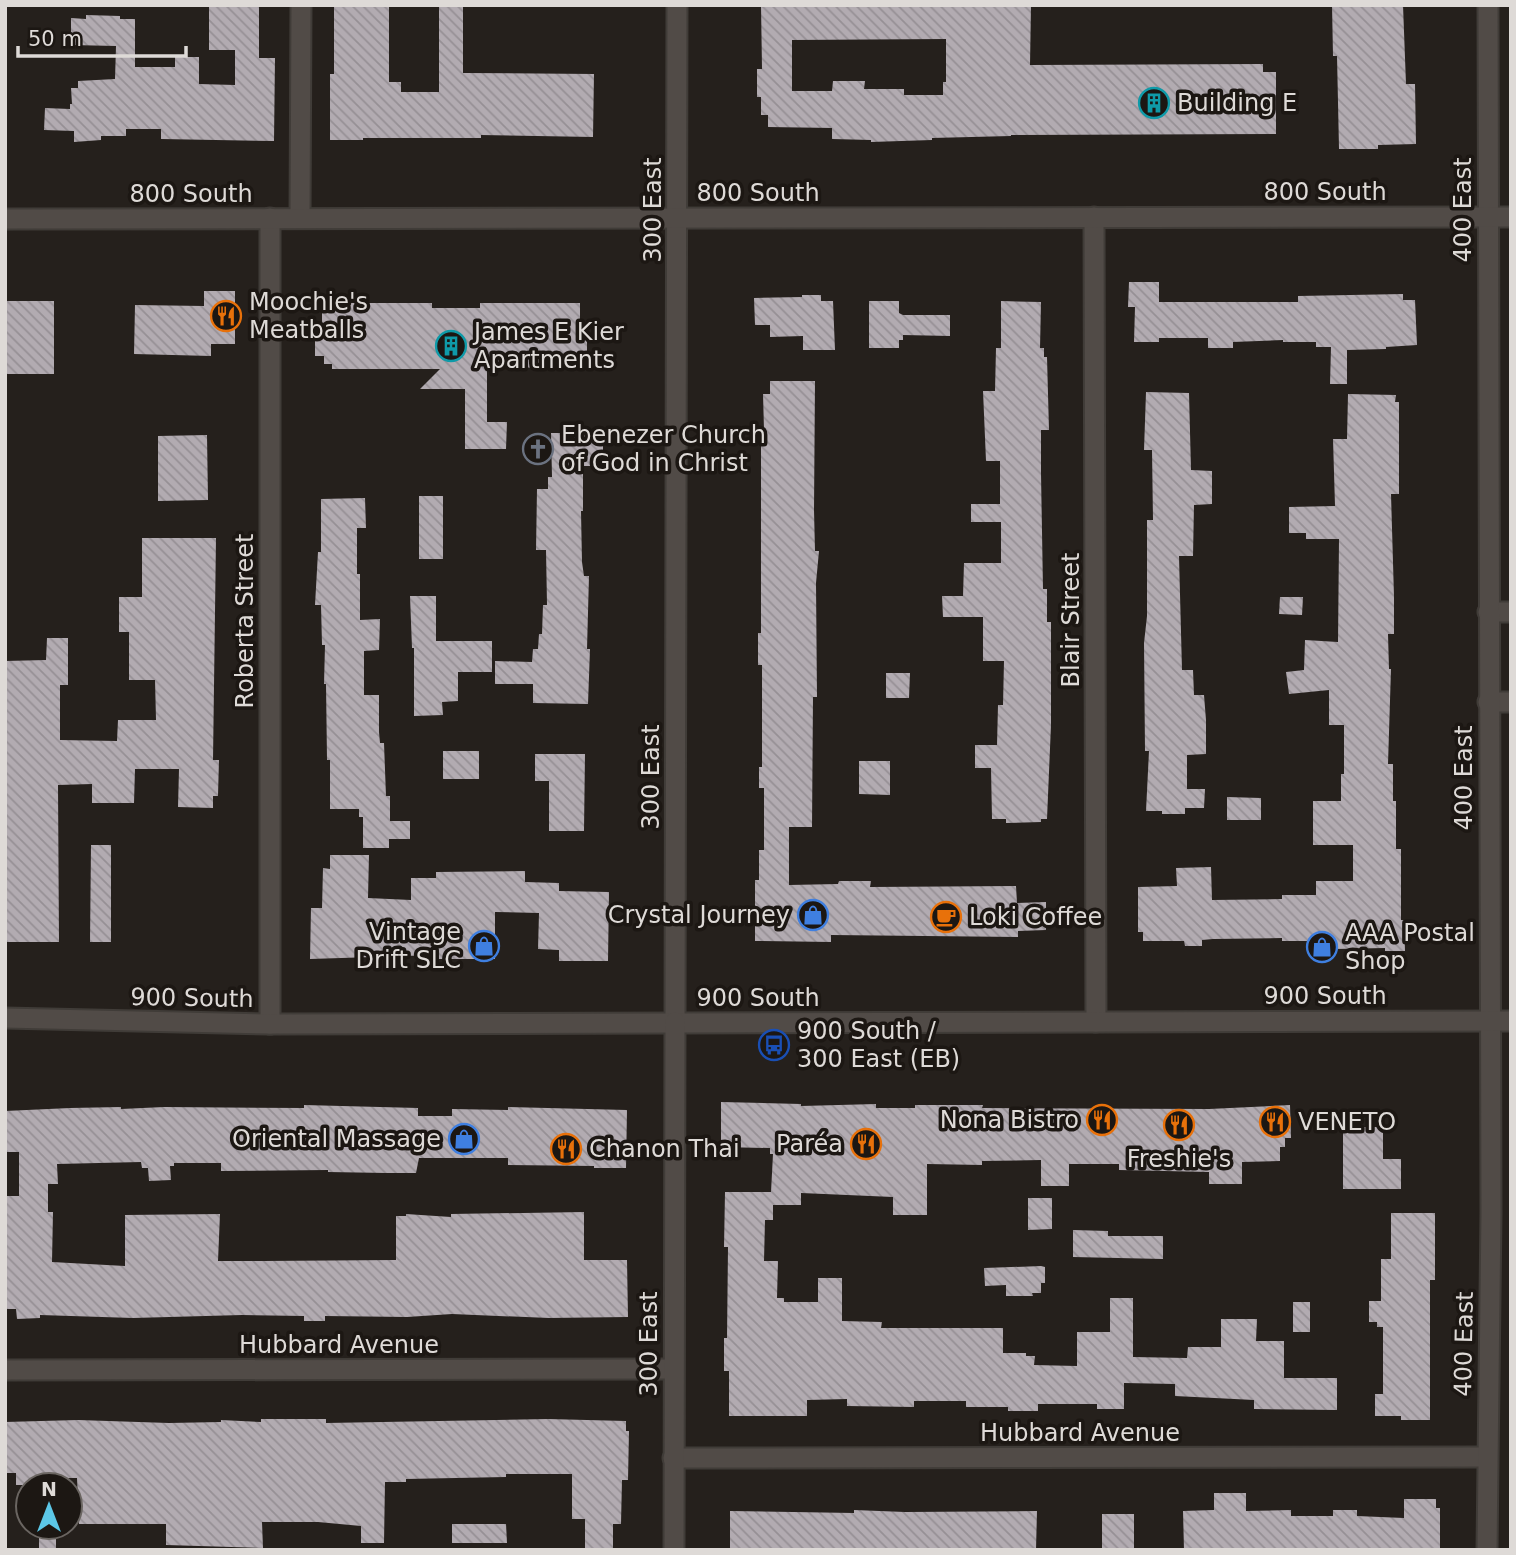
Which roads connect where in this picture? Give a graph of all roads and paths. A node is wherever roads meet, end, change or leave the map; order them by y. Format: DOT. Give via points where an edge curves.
graph roads {
  1 [pos="301,5"];
  2 [pos="677,5"];
  3 [pos="1488,5"];
  4 [pos="1487,216"];
  5 [pos="1511,216"];
  6 [pos="1094,217"];
  7 [pos="270,218"];
  8 [pos="300,218"];
  9 [pos="677,218"];
  10 [pos="5,219"];
  11 [pos="1488,612"];
  12 [pos="1511,612"];
  13 [pos="1488,702"];
  14 [pos="1511,702"];
  15 [pos="5,1018"];
  16 [pos="1489,1021"];
  17 [pos="1511,1021"];
  18 [pos="675,1022"];
  19 [pos="1096,1022"];
  20 [pos="270,1024"];
  21 [pos="1501,1213"];
  22 [pos="673,1369"];
  23 [pos="5,1370"];
  24 [pos="1487,1457"];
  25 [pos="673,1458"];
  26 [pos="674,1550"];
  27 [pos="1487,1550"];
  1 -- 8 [label="street"];
  2 -- 9 [label="street, 300 East"];
  3 -- 4 [label="street, 400 East"];
  4 -- 5 [label="street, 800 South"];
  4 -- 6 [label="street, 800 South"];
  4 -- 11 [label="street, 400 East"];
  6 -- 9 [label="street, 800 South"];
  6 -- 19 [label="street, Blair Street"];
  7 -- 8 [label="street, 800 South"];
  7 -- 10 [label="street, 800 South"];
  7 -- 20 [label="street, Roberta Street"];
  8 -- 9 [label="street, 800 South"];
  9 -- 18 [label="street, 300 East"];
  11 -- 12 [label="street"];
  11 -- 13 [label="street, 400 East"];
  13 -- 14 [label="street"];
  13 -- 16 [label="street, 400 East"];
  15 -- 20 [label="street, 900 South"];
  16 -- 17 [label="street, 900 South"];
  16 -- 19 [label="street, 900 South"];
  16 -- 21 [label="street, 400 East"];
  18 -- 19 [label="street, 900 South"];
  18 -- 20 [label="street, 900 South"];
  18 -- 22 [label="street, 300 East"];
  21 -- 24 [label="street, 400 East"];
  22 -- 23 [label="street, Hubbard Avenue"];
  22 -- 25 [label="street, 300 East"];
  24 -- 25 [label="street, Hubbard Avenue"];
  24 -- 27 [label="street, 400 East"];
  25 -- 26 [label="street, 300 East"];
}
